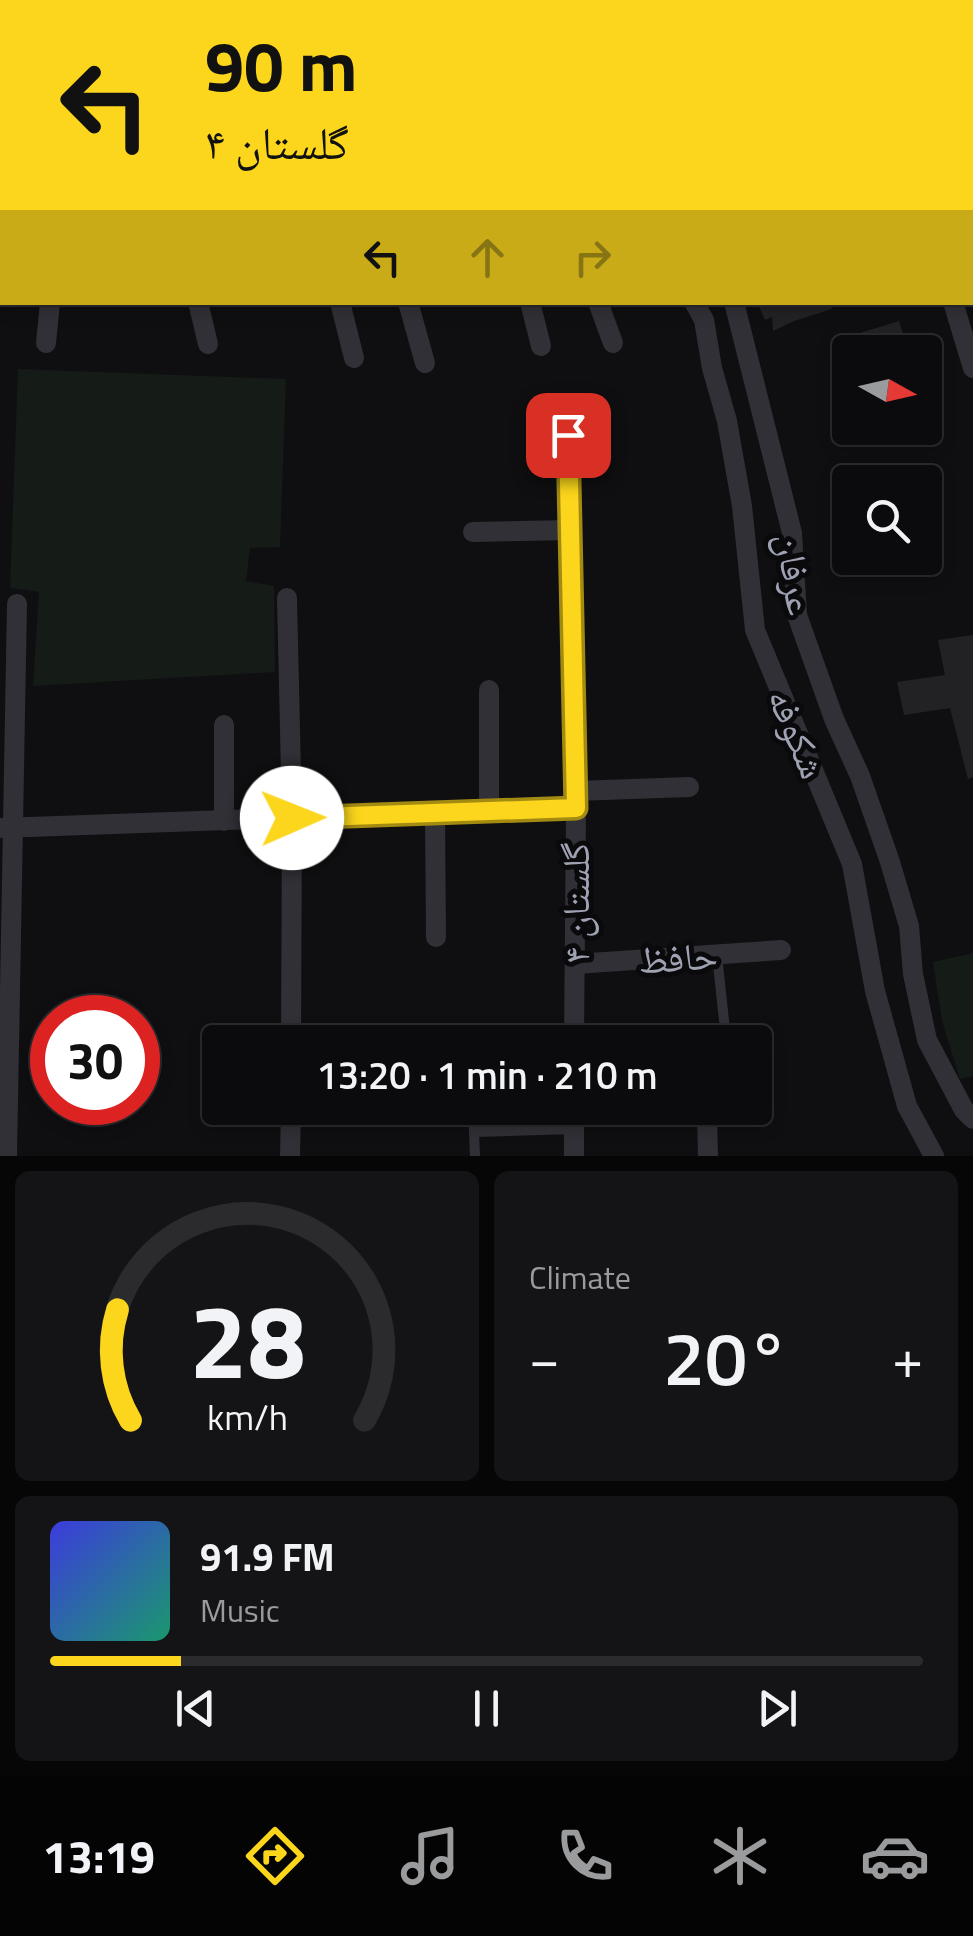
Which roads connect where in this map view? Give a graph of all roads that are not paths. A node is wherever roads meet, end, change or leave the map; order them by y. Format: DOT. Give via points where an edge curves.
graph roads {
  1 [pos="50,305"];
  2 [pos="199,305"];
  3 [pos="341,305"];
  4 [pos="409,305"];
  5 [pos="531,305"];
  6 [pos="599,305"];
  7 [pos="696,305"];
  8 [pos="735,305"];
  9 [pos="953,305"];
  10 [pos="46,342"];
  11 [pos="614,343"];
  12 [pos="208,344"];
  13 [pos="541,346"];
  14 [pos="354,358"];
  15 [pos="426,363"];
  16 [pos="973,368"];
  17 [pos="568,403"];
  18 [pos="570,530"];
  19 [pos="472,532"];
  20 [pos="286,598"];
  21 [pos="16,604"];
  22 [pos="490,690"];
  23 [pos="224,725"];
  24 [pos="689,788"];
  25 [pos="576,800"];
  26 [pos="489,812"];
  27 [pos="435,816"];
  28 [pos="292,818"];
  29 [pos="224,820"];
  30 [pos="6,828"];
  31 [pos="436,937"];
  32 [pos="782,950"];
  33 [pos="716,955"];
  34 [pos="575,964"];
  35 [pos="291,1025"];
  36 [pos="574,1025"];
  37 [pos="724,1025"];
  38 [pos="973,1119"];
  39 [pos="290,1125"];
  40 [pos="474,1125"];
  41 [pos="574,1125"];
  42 [pos="708,1125"];
  43 [pos="574,1130"];
  44 [pos="474,1132"];
  45 [pos="7,1156"];
  46 [pos="290,1156"];
  47 [pos="475,1156"];
  48 [pos="574,1156"];
  49 [pos="708,1156"];
  50 [pos="934,1156"];
  1 -- 10 [label="street"];
  2 -- 12 [label="street"];
  3 -- 14 [label="street"];
  4 -- 15 [label="street"];
  5 -- 13 [label="street"];
  6 -- 11 [label="street"];
  7 -- 50 [label="street, شکوفه" via="727,420 755,630 852,864 875,991 907,1106"];
  8 -- 38 [label="street, عرفان" via="792,533 798,615 890,862 927,1040"];
  9 -- 16 [label="street"];
  17 -- 18 [label="street, گلستان ۴"];
  18 -- 19 [label="street"];
  18 -- 25 [label="street, گلستان ۴"];
  20 -- 28 [label="street"];
  21 -- 30 [label="street"];
  22 -- 26 [label="street"];
  23 -- 29 [label="street"];
  24 -- 25 [label="street"];
  25 -- 26 [label="street"];
  25 -- 34 [label="street, گلستان ۴"];
  26 -- 27 [label="street"];
  27 -- 28 [label="street"];
  27 -- 31 [label="street"];
  28 -- 29 [label="street"];
  28 -- 35 [label="street"];
  29 -- 30 [label="street"];
  30 -- 45 [label="street"];
  32 -- 33 [label="street, حافظ"];
  33 -- 34 [label="street, حافظ"];
  33 -- 37 [label="lane"];
  34 -- 36 [label="street, گلستان ۴"];
  39 -- 46 [label="street"];
  40 -- 44 [label="lane"];
  41 -- 43 [label="street"];
  42 -- 49 [label="street"];
  43 -- 44 [label="lane"];
  43 -- 48 [label="street"];
  44 -- 47 [label="lane"];
}
